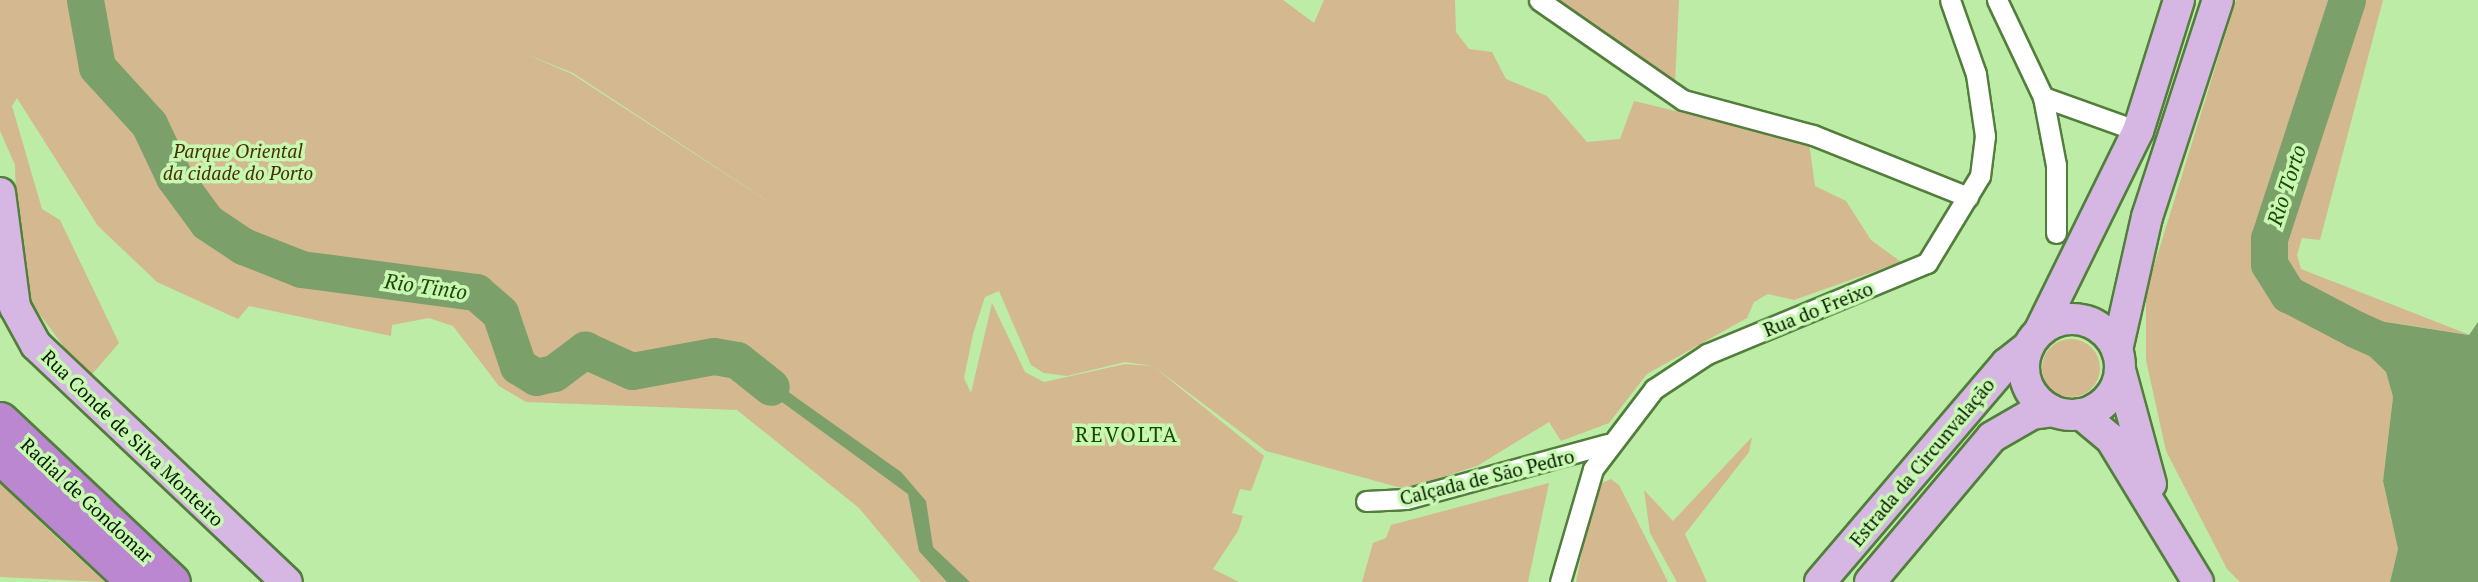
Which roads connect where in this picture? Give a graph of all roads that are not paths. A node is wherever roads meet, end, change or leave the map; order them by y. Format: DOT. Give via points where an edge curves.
graph roads {
  1 [pos="1539,0"];
  2 [pos="1950,0"];
  3 [pos="1997,0"];
  4 [pos="2179,0"];
  5 [pos="2218,0"];
  6 [pos="2043,97"];
  7 [pos="2137,131"];
  8 [pos="0,193"];
  9 [pos="1968,197"];
  10 [pos="2056,233"];
  11 [pos="2034,339"];
  12 [pos="2119,360"];
  13 [pos="2067,413"];
  14 [pos="0,420"];
  15 [pos="1607,444"];
  16 [pos="0,456"];
  17 [pos="1366,501"];
  18 [pos="2162,521"];
  19 [pos="135,582"];
  20 [pos="172,582"];
  21 [pos="287,582"];
  22 [pos="1560,582"];
  23 [pos="1820,582"];
  24 [pos="1870,582"];
  25 [pos="2198,582"];
  1 -- 9 [label="street" via="1683,100 1813,135"];
  2 -- 9 [label="street, Rua do Freixo" via="1984,112 1980,176"];
  3 -- 6 [label="street"];
  4 -- 7 [label="main road"];
  5 -- 12 [label="main road" via="2147,216"];
  6 -- 7 [label="street"];
  6 -- 10 [label="street" via="2056,165"];
  7 -- 11 [label="main road"];
  8 -- 21 [label="main road, Rua Conde de Silva Monteiro" via="15,307 36,345"];
  9 -- 15 [label="street, Rua do Freixo" via="1916,272 1707,355 1654,389"];
  11 -- 12 [label="main road" via="2067,319 2083,320 2109,336"];
  11 -- 13 [label="main road" via="2024,362 2031,391"];
  11 -- 23 [label="main road, Estrada da Circunvalação" via="2006,363"];
  12 -- 13 [label="main road" via="2105,402"];
  12 -- 18 [label="main road"];
  13 -- 18 [label="main road" via="2111,439"];
  13 -- 24 [label="main road, Estrada da Circunvalação" via="2032,414 1992,437"];
  14 -- 20 [label="highway, Radial de Gondomar"];
  15 -- 17 [label="street, Calçada de São Pedro" via="1406,499"];
  15 -- 22 [label="street, Rua do Freixo" via="1592,469"];
  16 -- 19 [label="highway, Radial de Gondomar"];
  18 -- 25 [label="main road"];
}
